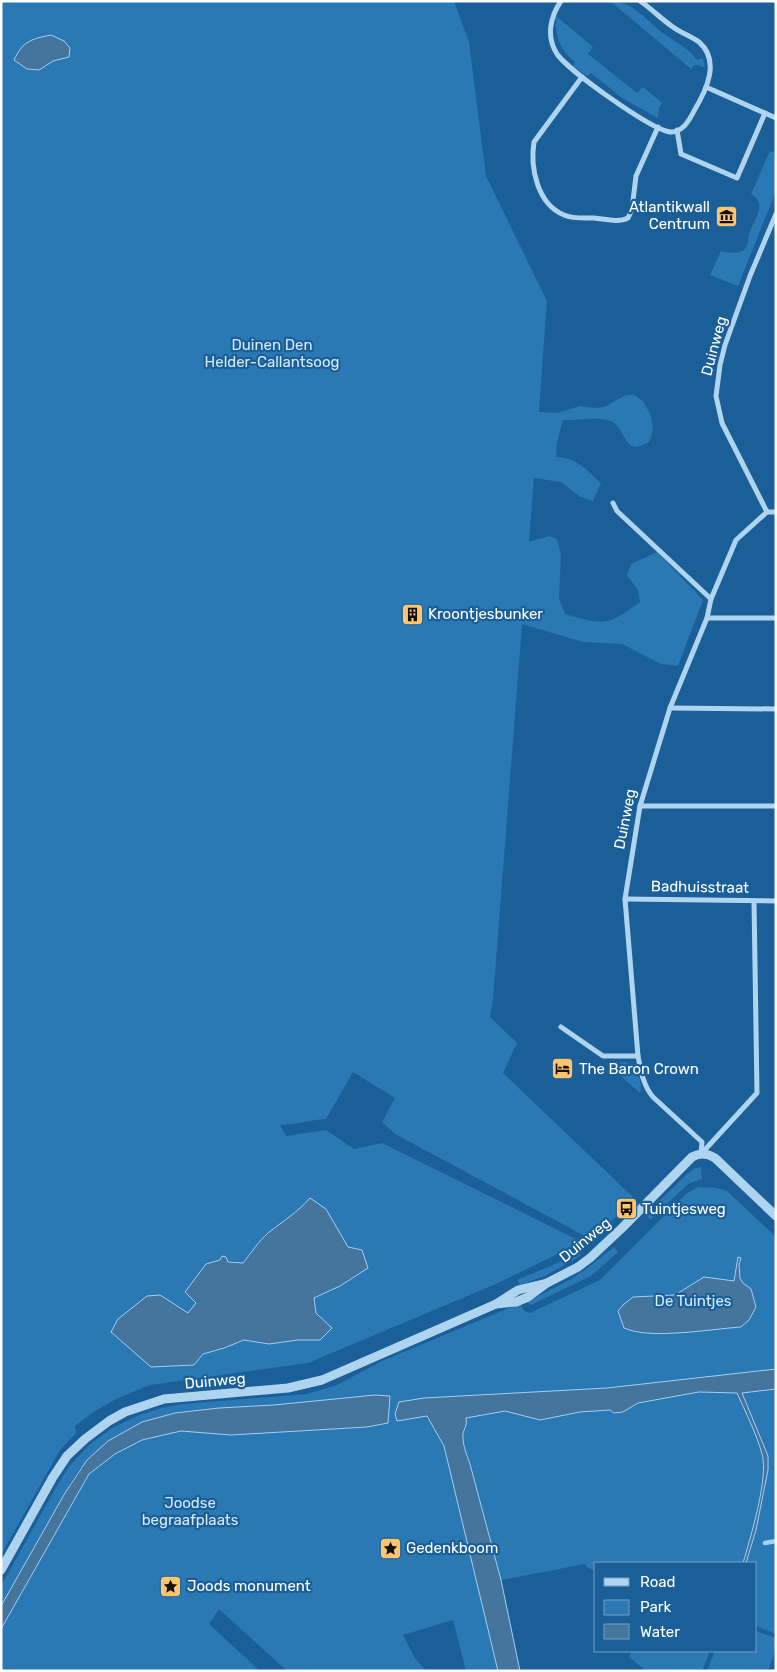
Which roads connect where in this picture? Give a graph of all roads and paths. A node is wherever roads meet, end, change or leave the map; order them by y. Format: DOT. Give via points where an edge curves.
graph roads {
  1 [pos="561,1"];
  2 [pos="640,1"];
  3 [pos="582,77"];
  4 [pos="706,87"];
  5 [pos="765,113"];
  6 [pos="776,118"];
  7 [pos="658,127"];
  8 [pos="678,130"];
  9 [pos="776,214"];
  10 [pos="613,503"];
  11 [pos="767,512"];
  12 [pos="776,512"];
  13 [pos="711,599"];
  14 [pos="707,618"];
  15 [pos="776,618"];
  16 [pos="670,708"];
  17 [pos="776,710"];
  18 [pos="640,806"];
  19 [pos="776,806"];
  20 [pos="625,898"];
  21 [pos="754,901"];
  22 [pos="776,901"];
  23 [pos="562,1027"];
  24 [pos="638,1056"];
  25 [pos="701,1154"];
  26 [pos="776,1216"];
  27 [pos="1,1570"];
  1 -- 3 [label="street" via="550,25 552,42 557,54"];
  2 -- 4 [label="street" via="673,28 700,43 707,52 711,68"];
  3 -- 7 [label="street"];
  3 -- 7 [label="street" via="534,142 538,184 542,195 556,211 570,217 628,218 636,176"];
  4 -- 5 [label="street"];
  4 -- 8 [label="street" via="692,116"];
  5 -- 6 [label="street"];
  5 -- 8 [label="street" via="737,178 681,154"];
  7 -- 8 [label="street" via="670,132"];
  9 -- 11 [label="street, Duinweg" via="725,345 716,396 722,423"];
  10 -- 13 [label="street" via="617,511"];
  11 -- 12 [label="street"];
  11 -- 13 [label="street, Duinweg" via="736,540"];
  13 -- 14 [label="street, Duinweg"];
  14 -- 15 [label="street"];
  14 -- 16 [label="street, Duinweg"];
  16 -- 17 [label="street"];
  16 -- 18 [label="street, Duinweg"];
  18 -- 19 [label="street"];
  18 -- 20 [label="street, Duinweg"];
  20 -- 21 [label="street, Badhuisstraat"];
  20 -- 24 [label="street, Duinweg"];
  21 -- 22 [label="street, Badhuisstraat"];
  21 -- 25 [label="street" via="757,1093"];
  23 -- 24 [label="street" via="603,1056"];
  24 -- 25 [label="street, Duinweg" via="647,1089 702,1142"];
  25 -- 26 [label="street" via="715,1158"];
  25 -- 27 [label="street, Duinweg" via="692,1157 590,1258 528,1297 496,1304 322,1380 288,1388 164,1399 109,1421 67,1456"];
}
